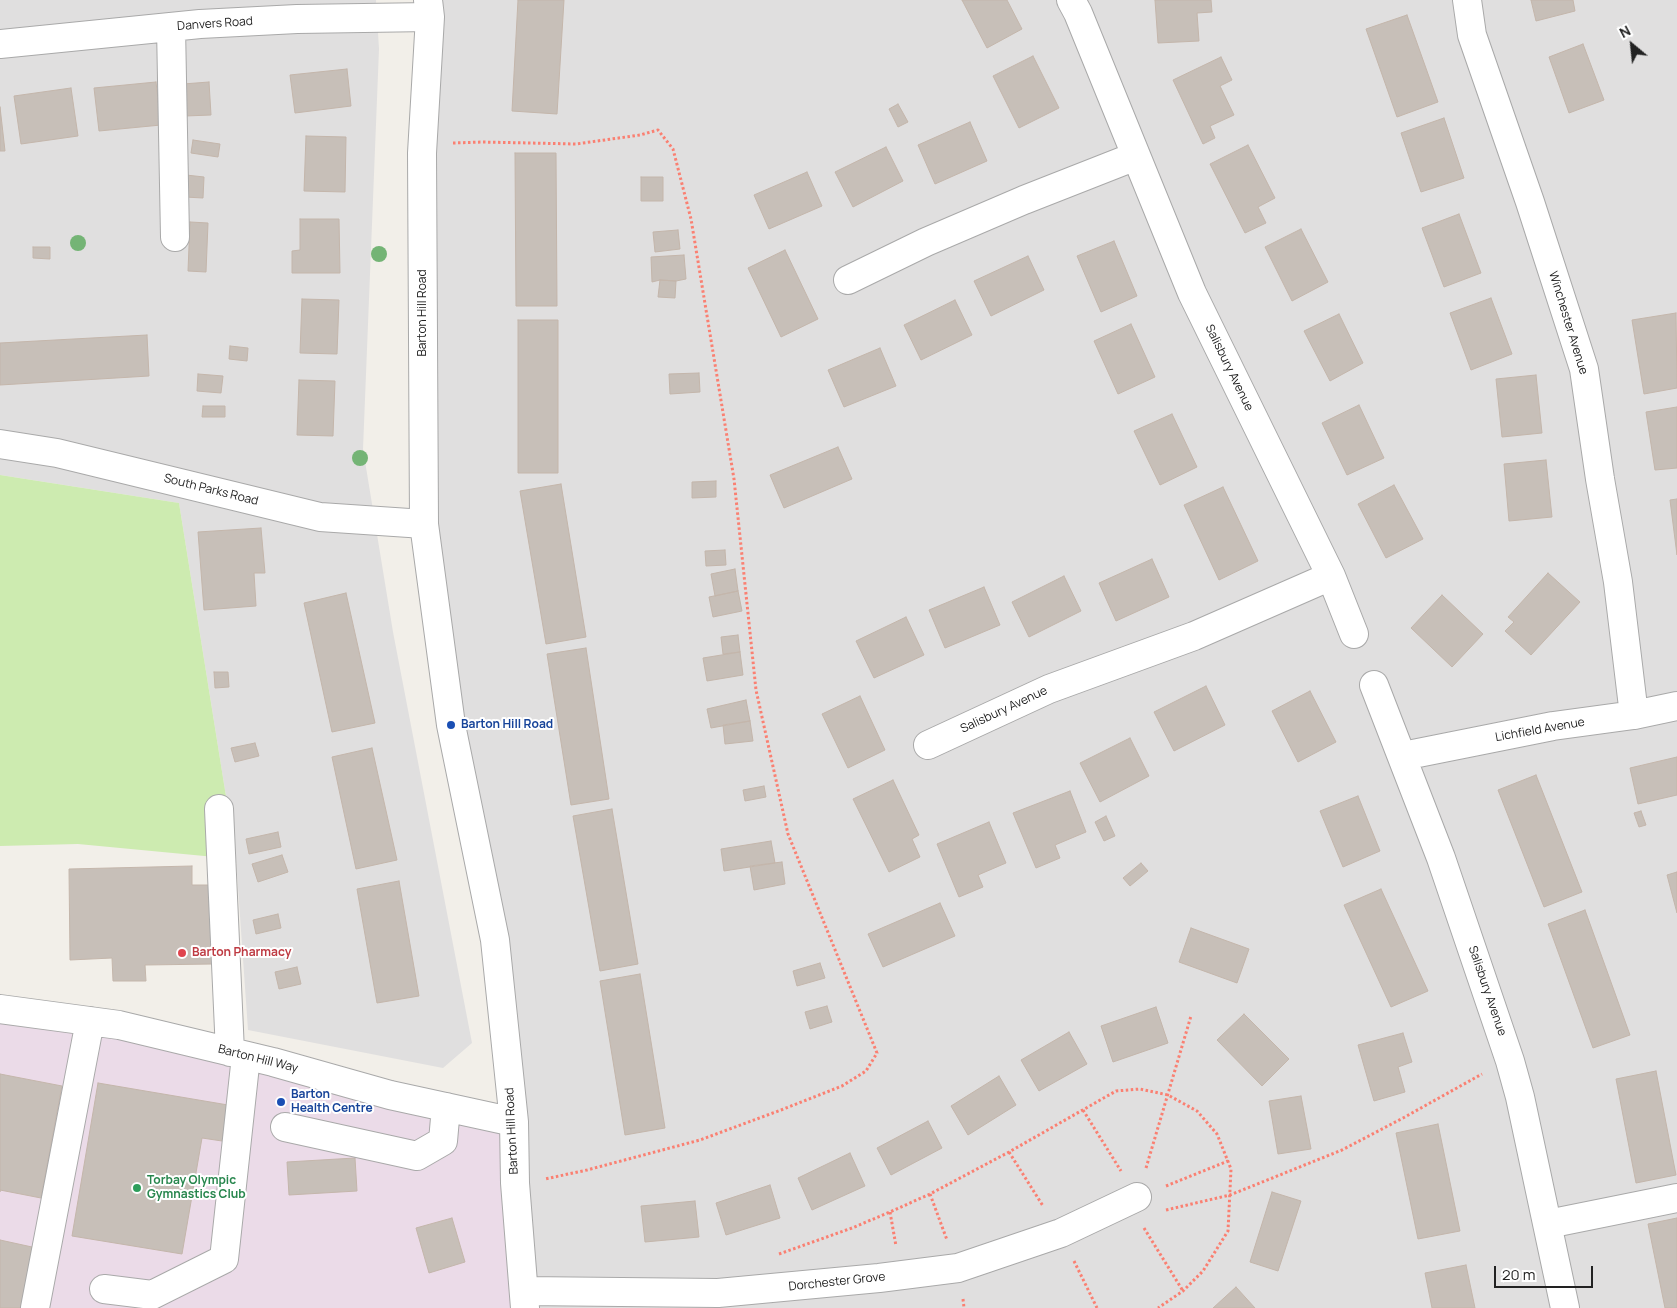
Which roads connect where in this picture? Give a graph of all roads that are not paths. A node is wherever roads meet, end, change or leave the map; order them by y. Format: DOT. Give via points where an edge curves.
graph roads {
  1 [pos="1071,0"];
  2 [pos="1467,0"];
  3 [pos="429,9"];
  4 [pos="171,27"];
  5 [pos="0,44"];
  6 [pos="1136,156"];
  7 [pos="175,237"];
  8 [pos="848,280"];
  9 [pos="0,444"];
  10 [pos="424,524"];
  11 [pos="1331,576"];
  12 [pos="1354,634"];
  13 [pos="1374,685"];
  14 [pos="1677,706"];
  15 [pos="1634,715"];
  16 [pos="928,745"];
  17 [pos="1403,756"];
  18 [pos="219,809"];
  19 [pos="0,1009"];
  20 [pos="90,1021"];
  21 [pos="238,1054"];
  22 [pos="446,1107"];
  23 [pos="514,1122"];
  24 [pos="285,1127"];
  25 [pos="1677,1198"];
  26 [pos="1132,1200"];
  27 [pos="1548,1224"];
  28 [pos="104,1289"];
  29 [pos="524,1299"];
  30 [pos="35,1308"];
  31 [pos="1565,1308"];
  1 -- 6 [label="street, Salisbury Avenue"];
  2 -- 15 [label="street, Winchester Avenue" via="1472,35 1584,369 1618,582"];
  3 -- 4 [label="street, Danvers Road"];
  3 -- 10 [label="street, Barton Hill Road" via="422,145"];
  4 -- 5 [label="street, Danvers Road"];
  4 -- 7 [label="street"];
  6 -- 8 [label="street" via="926,242"];
  6 -- 11 [label="street, Salisbury Avenue" via="1192,293"];
  9 -- 10 [label="street, South Parks Road" via="57,453 320,517"];
  10 -- 23 [label="street, Barton Hill Road" via="451,725 495,940"];
  11 -- 12 [label="street, Salisbury Avenue"];
  11 -- 16 [label="street, Salisbury Avenue" via="1194,636 1049,689"];
  13 -- 17 [label="street, Salisbury Avenue"];
  14 -- 15 [label="street, Lichfield Avenue"];
  15 -- 17 [label="street, Lichfield Avenue" via="1553,726"];
  17 -- 27 [label="street, Salisbury Avenue" via="1442,858 1510,1061"];
  18 -- 21 [label="street"];
  19 -- 20 [label="street, Barton Hill Way"];
  20 -- 21 [label="street, Barton Hill Way" via="120,1025"];
  20 -- 30 [label="street"];
  21 -- 22 [label="street, Barton Hill Way"];
  21 -- 28 [label="street" via="224,1259 152,1295"];
  22 -- 23 [label="street, Barton Hill Way"];
  22 -- 24 [label="street" via="443,1141 417,1156"];
  23 -- 29 [label="street, Barton Hill Road"];
  25 -- 27 [label="street"];
  26 -- 29 [label="street, Dorchester Grove" via="1061,1233 958,1268 718,1293"];
  27 -- 31 [label="street, Salisbury Avenue"];
}
